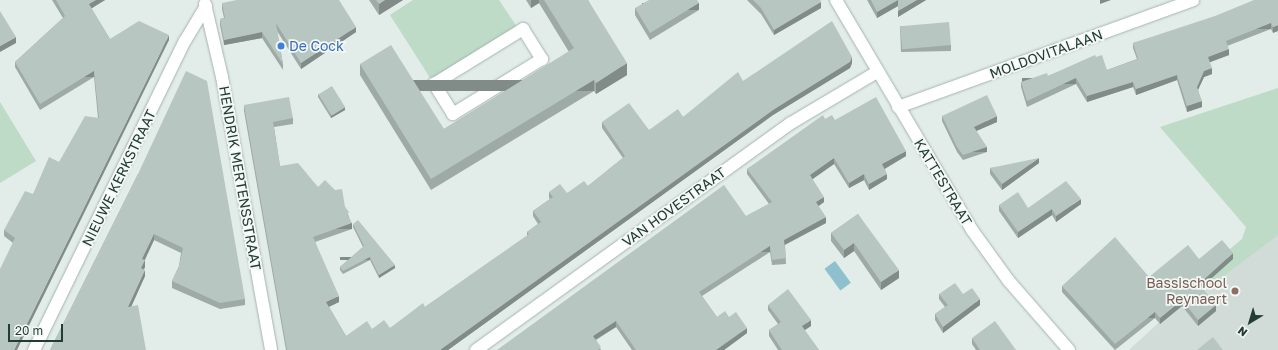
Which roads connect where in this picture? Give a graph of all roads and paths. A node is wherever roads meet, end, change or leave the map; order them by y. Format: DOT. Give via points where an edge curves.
graph roads {
  1 [pos="836,0"];
  2 [pos="1193,0"];
  3 [pos="205,3"];
  4 [pos="1174,3"];
  5 [pos="877,72"];
  6 [pos="898,107"];
  7 [pos="453,114"];
  8 [pos="34,350"];
  9 [pos="271,350"];
  10 [pos="476,350"];
  11 [pos="1069,350"];
  1 -- 5 [label="street, KATTESTRAAT"];
  2 -- 4 [label="street, MOLDOVITALAAN"];
  3 -- 8 [label="street, NIEUWE KERKSTRAAT" via="184,41"];
  3 -- 9 [label="street, HENDRIK MERTENSSTRAAT" via="223,83"];
  4 -- 6 [label="street, MOLDOVITALAAN"];
  5 -- 6 [label="street, KATTESTRAAT"];
  5 -- 10 [label="street, VAN HOVESTRAAT" via="786,127"];
  6 -- 11 [label="street, KATTESTRAAT" via="972,230 1008,280"];
  7 -- 7 [label="street" via="434,84 523,29 542,59"];
}
